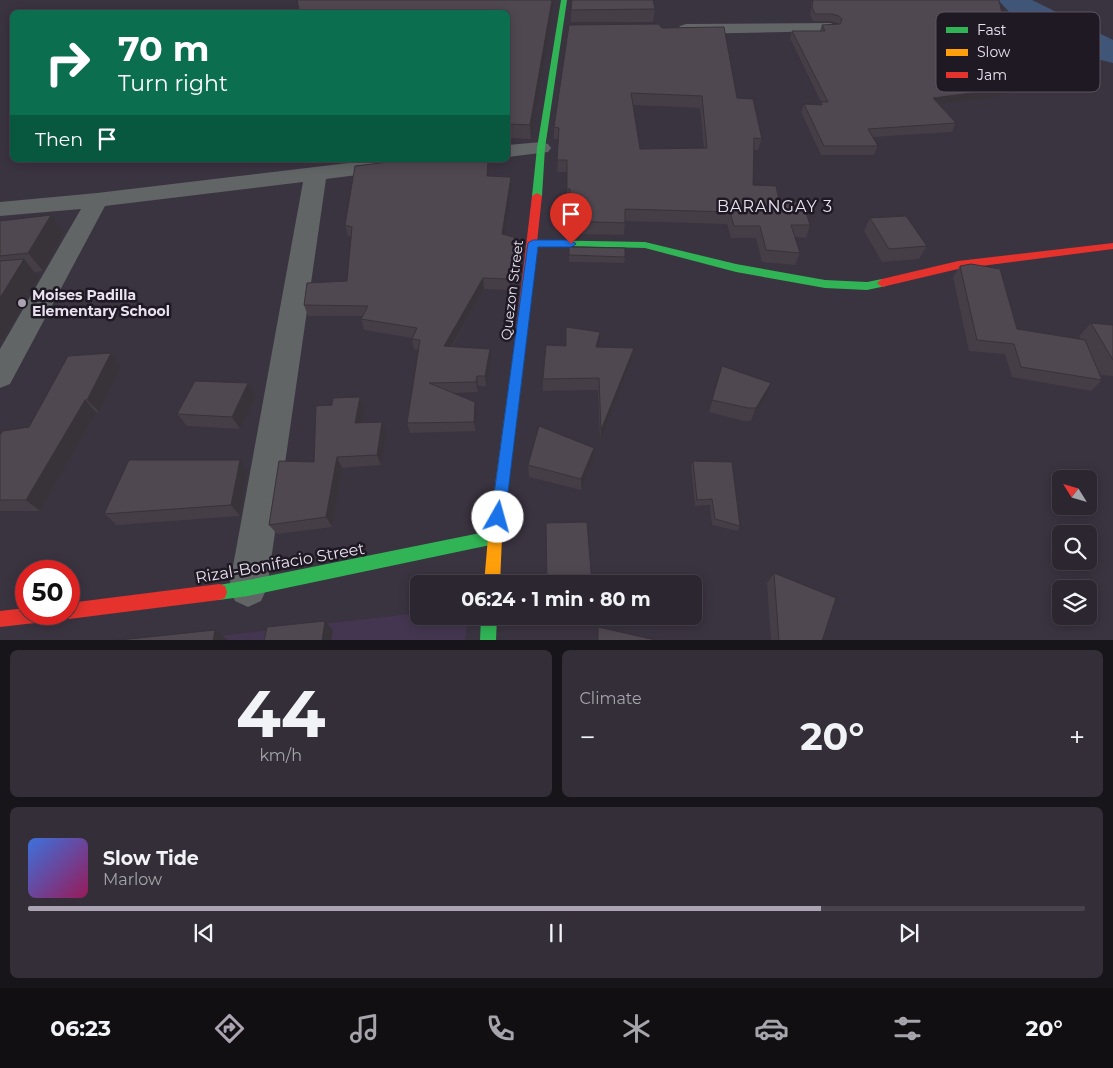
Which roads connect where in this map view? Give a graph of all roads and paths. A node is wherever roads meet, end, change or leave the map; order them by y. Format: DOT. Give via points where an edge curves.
graph roads {
  1 [pos="564,0"];
  2 [pos="830,28"];
  3 [pos="559,29"];
  4 [pos="578,29"];
  5 [pos="675,29"];
  6 [pos="541,148"];
  7 [pos="510,151"];
  8 [pos="409,162"];
  9 [pos="316,172"];
  10 [pos="97,200"];
  11 [pos="0,209"];
  12 [pos="533,243"];
  13 [pos="1113,246"];
  14 [pos="0,376"];
  15 [pos="495,537"];
  16 [pos="493,575"];
  17 [pos="248,588"];
  18 [pos="80,610"];
  19 [pos="15,617"];
  20 [pos="0,619"];
  21 [pos="489,625"];
  22 [pos="488,640"];
  1 -- 3 [label="main road, Quezon Street"];
  2 -- 5 [label="street"];
  3 -- 4 [label="street"];
  3 -- 6 [label="main road, Quezon Street"];
  6 -- 7 [label="street"];
  6 -- 12 [label="main road, Quezon Street"];
  8 -- 9 [label="street"];
  9 -- 10 [label="street"];
  9 -- 17 [label="street"];
  10 -- 11 [label="street"];
  10 -- 14 [label="street"];
  12 -- 13 [label="main road" via="645,245 736,268 824,284 867,286 958,265"];
  12 -- 15 [label="main road, Quezon Street"];
  15 -- 16 [label="main road, Quezon Street"];
  15 -- 17 [label="main road, Rizal-Bonifacio Street"];
  17 -- 18 [label="main road, Rizal-Bonifacio Street"];
  19 -- 20 [label="main road"];
  21 -- 22 [label="main road"];
}
